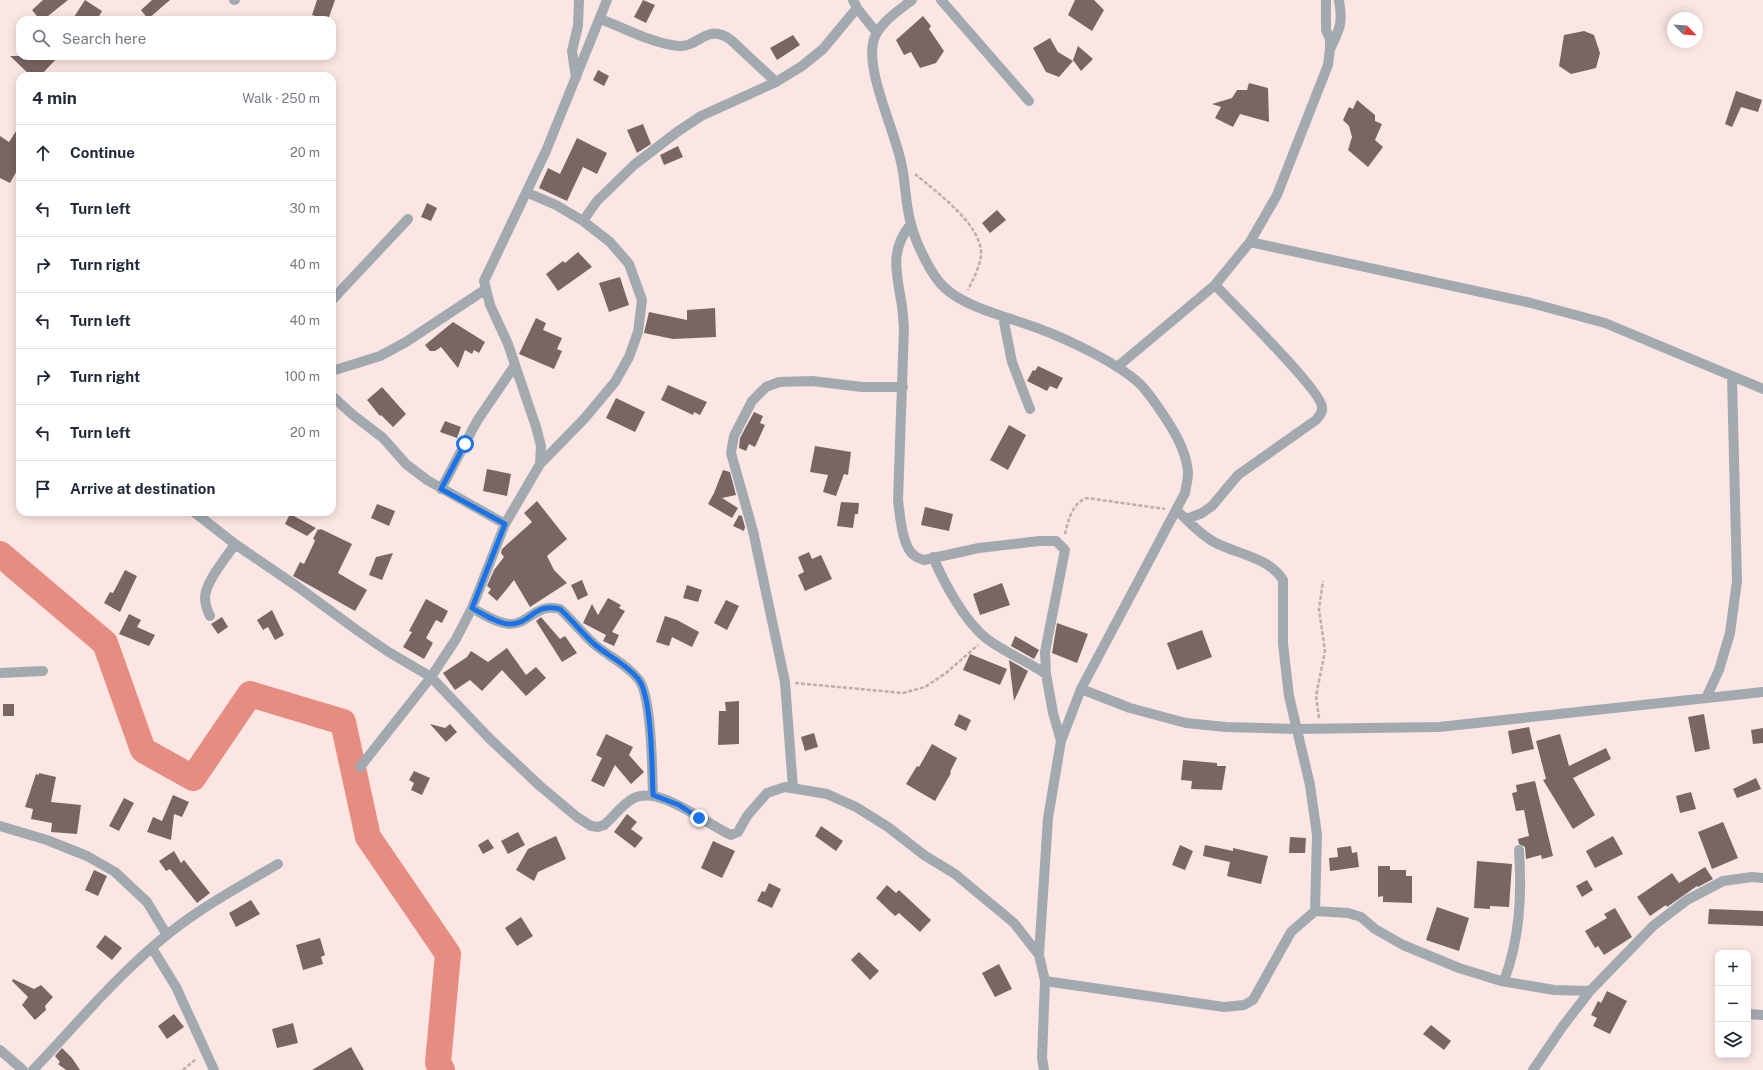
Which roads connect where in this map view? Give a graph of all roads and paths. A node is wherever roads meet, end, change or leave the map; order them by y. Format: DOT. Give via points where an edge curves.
graph roads {
  1 [pos="579,0"];
  2 [pos="607,0"];
  3 [pos="912,0"];
  4 [pos="941,0"];
  5 [pos="1326,0"];
  6 [pos="1339,0"];
  7 [pos="855,4"];
  8 [pos="600,19"];
  9 [pos="876,32"];
  10 [pos="1330,49"];
  11 [pos="576,78"];
  12 [pos="776,82"];
  13 [pos="1029,101"];
  14 [pos="902,163"];
  15 [pos="528,193"];
  16 [pos="408,219"];
  17 [pos="584,221"];
  18 [pos="911,224"];
  19 [pos="1250,242"];
  20 [pos="1215,285"];
  21 [pos="486,289"];
  22 [pos="336,296"];
  23 [pos="964,300"];
  24 [pos="1004,317"];
  25 [pos="515,365"];
  26 [pos="1117,367"];
  27 [pos="336,371"];
  28 [pos="1732,377"];
  29 [pos="903,387"];
  30 [pos="1763,389"];
  31 [pos="336,400"];
  32 [pos="1030,409"];
  33 [pos="540,464"];
  34 [pos="441,489"];
  35 [pos="1176,510"];
  36 [pos="199,516"];
  37 [pos="1187,519"];
  38 [pos="505,524"];
  39 [pos="235,544"];
  40 [pos="1063,547"];
  41 [pos="933,557"];
  42 [pos="1323,580"];
  43 [pos="472,608"];
  44 [pos="210,616"];
  45 [pos="986,638"];
  46 [pos="43,670"];
  47 [pos="0,673"];
  48 [pos="1046,674"];
  49 [pos="431,677"];
  50 [pos="785,682"];
  51 [pos="1081,688"];
  52 [pos="1763,692"];
  53 [pos="1706,698"];
  54 [pos="1297,729"];
  55 [pos="1321,729"];
  56 [pos="1061,741"];
  57 [pos="360,767"];
  58 [pos="793,788"];
  59 [pos="653,795"];
  60 [pos="0,826"];
  61 [pos="1519,850"];
  62 [pos="278,864"];
  63 [pos="1763,878"];
  64 [pos="1315,911"];
  65 [pos="167,935"];
  66 [pos="152,948"];
  67 [pos="1039,955"];
  68 [pos="1045,981"];
  69 [pos="1504,981"];
  70 [pos="1590,991"];
  71 [pos="1751,1014"];
  72 [pos="1763,1015"];
  73 [pos="0,1050"];
  74 [pos="206,1052"];
  75 [pos="1536,1068"];
  76 [pos="23,1070"];
  77 [pos="33,1070"];
  78 [pos="183,1070"];
  79 [pos="214,1070"];
  80 [pos="1044,1070"];
  1 -- 11 [label="street" via="578,26 572,51"];
  2 -- 8 [label="street"];
  3 -- 9 [label="street"];
  4 -- 13 [label="street"];
  5 -- 10 [label="street" via="1326,30 1330,39"];
  6 -- 10 [label="street" via="1341,27"];
  7 -- 9 [label="street"];
  7 -- 12 [label="street" via="823,49"];
  8 -- 11 [label="street"];
  8 -- 12 [label="street" via="654,41 678,46 689,44 704,35 723,35 732,40"];
  9 -- 14 [label="street" via="871,62"];
  10 -- 19 [label="street" via="1324,79 1291,162 1277,195"];
  11 -- 15 [label="street"];
  12 -- 17 [label="street" via="701,116 676,132 607,190"];
  14 -- 18 [label="street"];
  14 -- 23 [label="path" via="944,198 966,221 977,238 981,250 980,262"];
  15 -- 17 [label="street"];
  15 -- 21 [label="street" via="484,281"];
  16 -- 22 [label="street"];
  17 -- 33 [label="street" via="610,242 629,264 642,300 638,332 629,357 615,382 584,419"];
  18 -- 23 [label="street" via="935,276 945,288"];
  18 -- 29 [label="street" via="902,235 896,256 904,328"];
  19 -- 20 [label="street"];
  19 -- 28 [label="street" via="1531,303 1605,323"];
  20 -- 26 [label="street"];
  20 -- 37 [label="street" via="1303,378 1319,397 1322,407 1321,414 1316,420 1238,475 1207,509"];
  21 -- 25 [label="street"];
  21 -- 27 [label="street" via="406,342 380,356"];
  23 -- 24 [label="street"];
  24 -- 26 [label="street" via="1083,348"];
  24 -- 32 [label="street" via="1012,362"];
  25 -- 33 [label="street" via="541,446"];
  25 -- 34 [label="street" via="477,421"];
  26 -- 35 [label="street" via="1140,384 1152,398 1182,449 1188,475 1185,493"];
  28 -- 30 [label="street"];
  28 -- 53 [label="street" via="1737,581 1730,633"];
  29 -- 41 [label="street" via="898,479 900,519 906,545 914,556 924,560"];
  29 -- 50 [label="street" via="862,387 812,381 779,382 766,387 752,401 734,436 731,453 753,531"];
  31 -- 34 [label="street" via="383,438 406,464"];
  33 -- 38 [label="street"];
  34 -- 38 [label="street"];
  35 -- 37 [label="street"];
  35 -- 40 [label="path" via="1092,498 1083,499 1073,511"];
  35 -- 51 [label="street"];
  36 -- 39 [label="street"];
  37 -- 54 [label="street" via="1202,535 1271,567 1283,580 1282,644 1289,696"];
  38 -- 43 [label="street"];
  39 -- 44 [label="street" via="212,578 206,592"];
  39 -- 49 [label="street" via="387,651"];
  40 -- 41 [label="street" via="1056,541 1032,541"];
  40 -- 48 [label="street" via="1065,550 1045,652"];
  41 -- 45 [label="street" via="950,592"];
  42 -- 55 [label="path" via="1319,609 1325,651 1316,696"];
  43 -- 49 [label="street" via="456,639"];
  43 -- 59 [label="street" via="507,624 520,622 543,608 560,609 593,643 632,671 640,681 645,694"];
  45 -- 48 [label="street"];
  45 -- 50 [label="path" via="925,688 903,693"];
  46 -- 47 [label="street"];
  48 -- 56 [label="street"];
  49 -- 57 [label="street"];
  49 -- 59 [label="street" via="489,738 540,786 591,826 604,825 633,798"];
  50 -- 58 [label="street"];
  51 -- 54 [label="street" via="1130,708 1186,723"];
  51 -- 56 [label="street"];
  52 -- 53 [label="street"];
  53 -- 55 [label="street" via="1439,727"];
  54 -- 55 [label="street"];
  54 -- 64 [label="street" via="1310,785 1317,835"];
  56 -- 67 [label="street" via="1048,818"];
  58 -- 59 [label="street" via="785,787 767,793 747,816 738,832 731,836 679,805"];
  58 -- 67 [label="street" via="827,794 856,807 888,827 924,855 955,874 1014,923"];
  60 -- 65 [label="street" via="47,840 87,856 115,872 148,902"];
  61 -- 69 [label="street" via="1521,896 1516,945"];
  62 -- 65 [label="street" via="201,910"];
  63 -- 70 [label="street" via="1723,881 1687,900 1653,926"];
  64 -- 68 [label="street" via="1291,932 1253,1000 1244,1005 1224,1007"];
  64 -- 69 [label="street" via="1348,913 1361,917 1375,929 1403,944 1459,968"];
  65 -- 66 [label="street"];
  66 -- 74 [label="street" via="176,987"];
  66 -- 77 [label="street"];
  67 -- 68 [label="street"];
  68 -- 80 [label="street" via="1042,1058"];
  69 -- 70 [label="street" via="1554,990"];
  70 -- 75 [label="street"];
  71 -- 72 [label="street"];
  73 -- 76 [label="street"];
  74 -- 78 [label="path"];
  74 -- 79 [label="street"];
}
